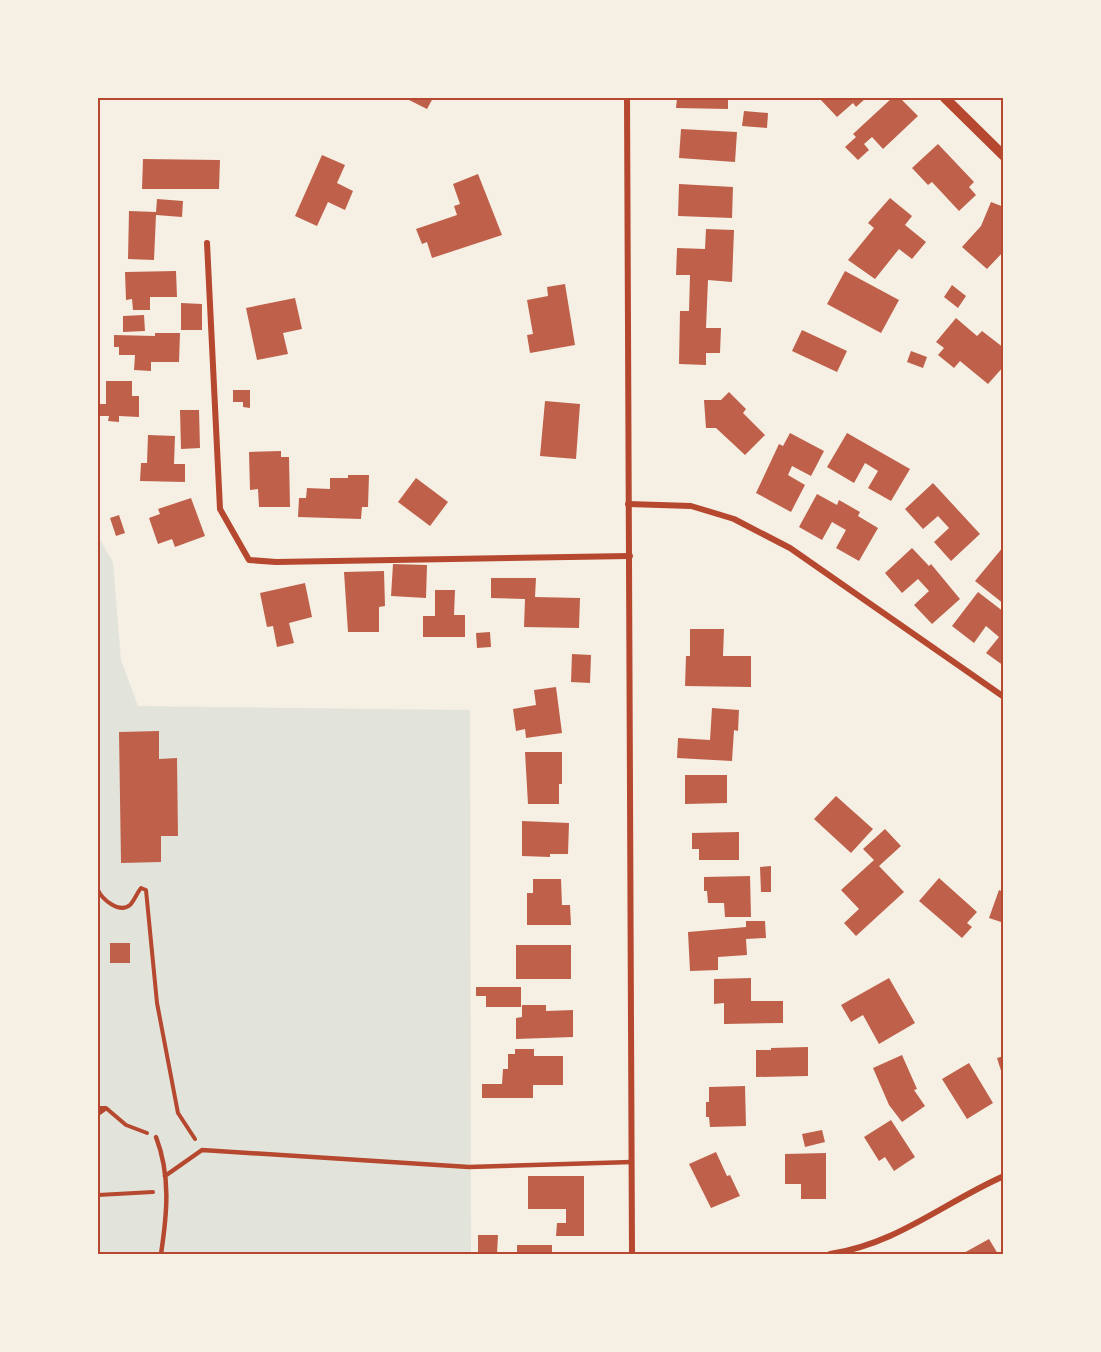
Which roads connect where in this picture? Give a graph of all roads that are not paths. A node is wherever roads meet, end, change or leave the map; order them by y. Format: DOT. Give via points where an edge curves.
graph roads {
  1 [pos="627,98"];
  2 [pos="945,98"];
  3 [pos="1004,156"];
  4 [pos="207,243"];
  5 [pos="628,504"];
  6 [pos="630,555"];
  7 [pos="1004,697"];
  8 [pos="156,1137"];
  9 [pos="632,1162"];
  10 [pos="165,1176"];
  11 [pos="1004,1176"];
  12 [pos="161,1254"];
  13 [pos="632,1254"];
  14 [pos="830,1254"];
  1 -- 5 [label="street"];
  2 -- 3 [label="street"];
  4 -- 6 [label="street" via="220,509 249,560"];
  5 -- 6 [label="street"];
  5 -- 7 [label="street" via="691,506 734,519 781,543"];
  6 -- 9 [label="street"];
  8 -- 10 [label="lane" via="164,1156"];
  9 -- 10 [label="lane" via="469,1167 202,1150"];
  9 -- 13 [label="street"];
  10 -- 12 [label="lane" via="168,1211"];
  11 -- 14 [label="street" via="882,1241 855,1251"];
}
